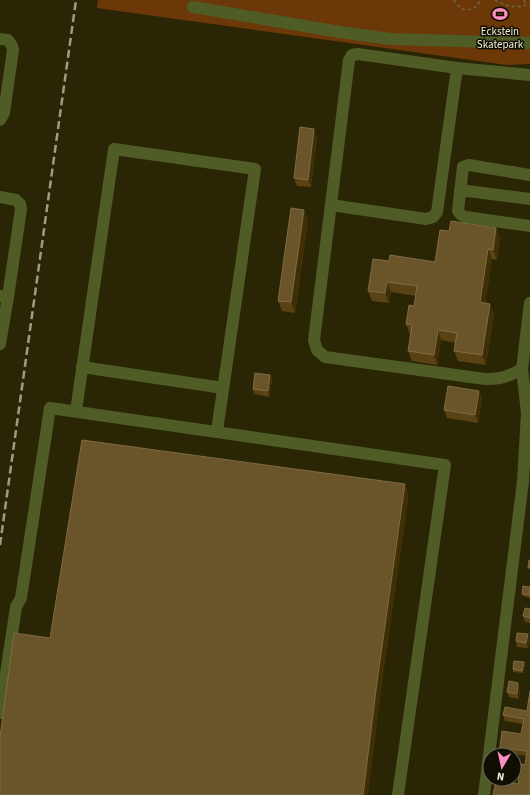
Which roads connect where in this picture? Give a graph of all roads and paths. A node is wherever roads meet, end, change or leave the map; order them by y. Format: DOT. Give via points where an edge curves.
graph roads {
  1 [pos="454,0"];
  2 [pos="480,0"];
  3 [pos="495,0"];
  4 [pos="524,0"];
  5 [pos="530,3"];
  6 [pos="526,5"];
  7 [pos="193,7"];
  8 [pos="0,39"];
  9 [pos="530,43"];
  10 [pos="457,68"];
  11 [pos="530,75"];
  12 [pos="0,120"];
  13 [pos="530,174"];
  14 [pos="460,190"];
  15 [pos="0,197"];
  16 [pos="530,200"];
  17 [pos="331,205"];
  18 [pos="530,226"];
  19 [pos="4,297"];
  20 [pos="530,303"];
  21 [pos="0,344"];
  22 [pos="82,367"];
  23 [pos="522,369"];
  24 [pos="223,388"];
  25 [pos="76,411"];
  26 [pos="217,431"];
  27 [pos="0,713"];
  28 [pos="398,795"];
  29 [pos="484,795"];
  1 -- 2 [label="path" via="460,8 469,10 477,6"];
  3 -- 6 [label="path" via="506,6"];
  4 -- 6 [label="path"];
  5 -- 6 [label="path"];
  7 -- 9 [label="lane" via="390,39"];
  8 -- 12 [label="lane" via="8,40 13,50 4,113"];
  10 -- 11 [label="lane"];
  10 -- 17 [label="lane" via="437,212 433,217 426,219"];
  10 -- 17 [label="lane" via="352,55 349,60"];
  13 -- 14 [label="lane" via="469,165 463,167"];
  14 -- 16 [label="lane"];
  14 -- 18 [label="lane" via="458,211 461,215"];
  15 -- 19 [label="lane" via="16,200 21,209"];
  17 -- 23 [label="lane" via="314,340 317,350 325,357 485,379 507,377"];
  19 -- 21 [label="lane"];
  20 -- 23 [label="lane"];
  22 -- 24 [label="lane"];
  22 -- 24 [label="lane" via="114,149 255,169"];
  22 -- 25 [label="lane"];
  23 -- 29 [label="lane" via="527,413 523,481"];
  24 -- 26 [label="lane"];
  25 -- 26 [label="lane"];
  25 -- 27 [label="lane" via="50,408 22,598 16,607"];
  26 -- 28 [label="lane" via="445,464"];
}
